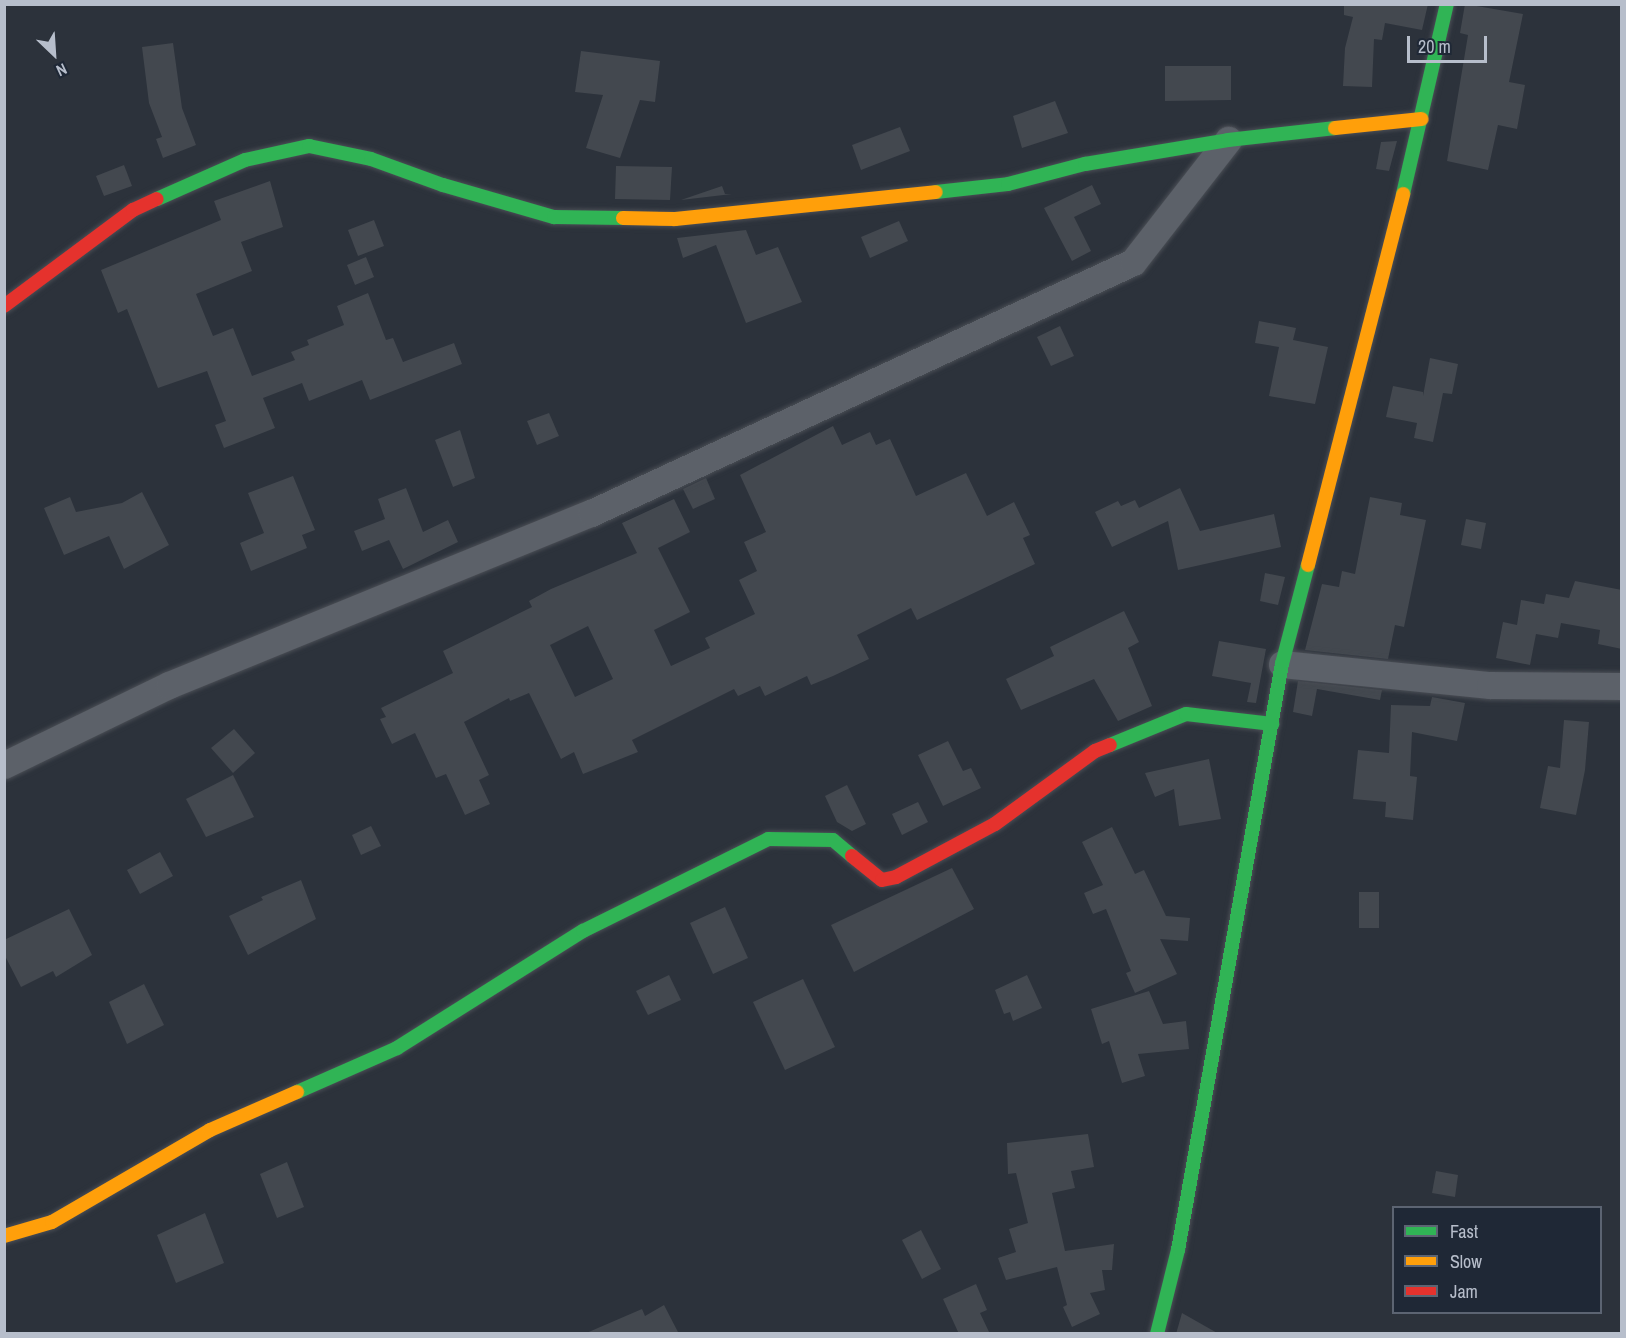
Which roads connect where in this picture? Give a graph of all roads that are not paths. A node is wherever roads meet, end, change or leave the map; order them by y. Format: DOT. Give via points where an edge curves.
graph roads {
  1 [pos="1447,4"];
  2 [pos="1422,119"];
  3 [pos="1228,140"];
  4 [pos="4,306"];
  5 [pos="1282,664"];
  6 [pos="1622,686"];
  7 [pos="1272,724"];
  8 [pos="4,765"];
  9 [pos="4,1236"];
  10 [pos="1156,1334"];
  1 -- 2 [label="street"];
  2 -- 3 [label="street"];
  2 -- 5 [label="street"];
  3 -- 4 [label="street" via="1085,164 1008,184 675,219 554,217 443,185 371,159 309,146 245,160 133,210"];
  3 -- 8 [label="street" via="1133,262 591,513 169,685"];
  5 -- 6 [label="street" via="1490,685"];
  5 -- 7 [label="street"];
  7 -- 9 [label="street" via="1186,714 1095,751 995,824 882,880 833,840 768,839 583,931 397,1048 210,1130 98,1199 52,1222"];
  7 -- 10 [label="street" via="1178,1250"];
}
